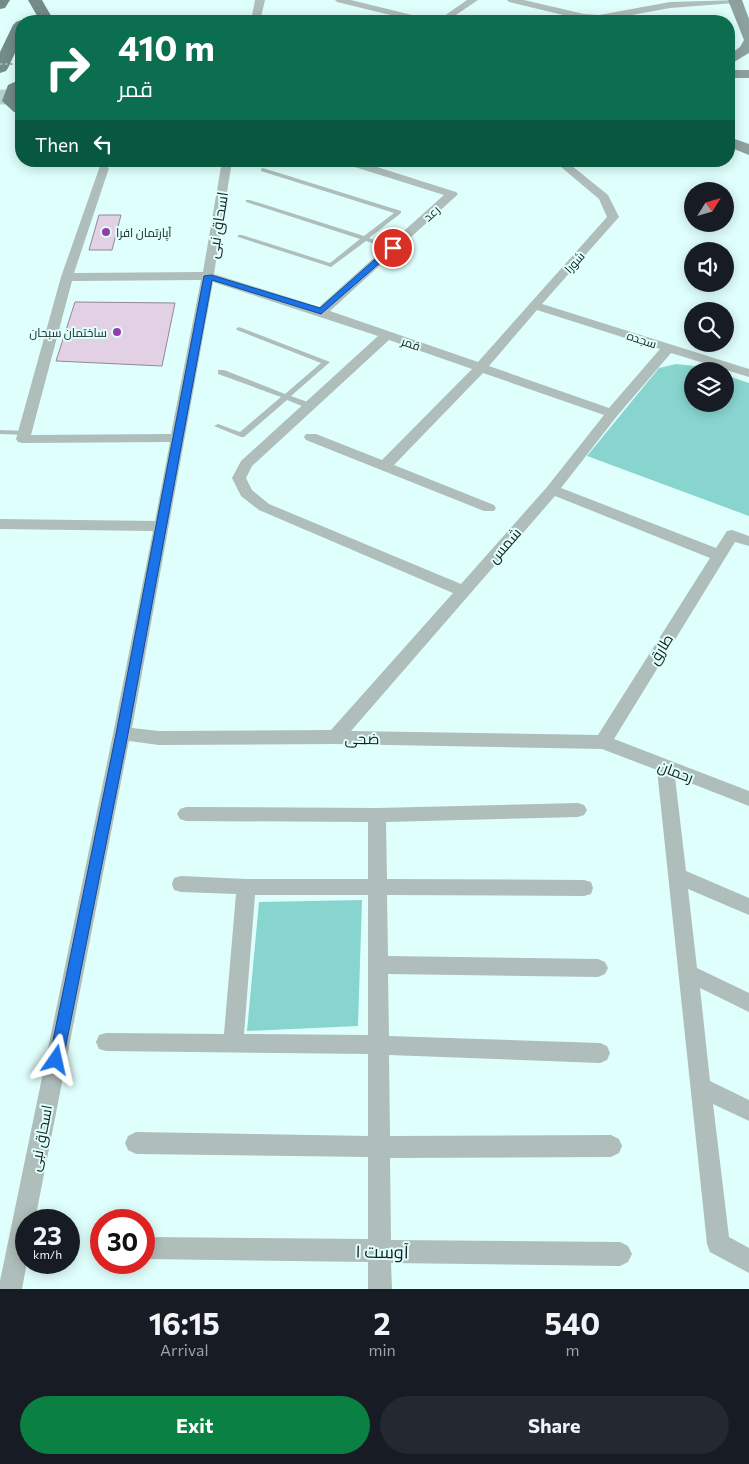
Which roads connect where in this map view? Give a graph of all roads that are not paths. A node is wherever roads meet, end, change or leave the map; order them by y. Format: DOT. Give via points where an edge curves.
graph roads {
  1 [pos="34,0"];
  2 [pos="260,0"];
  3 [pos="340,0"];
  4 [pos="473,0"];
  5 [pos="512,0"];
  6 [pos="735,0"];
  7 [pos="26,15"];
  8 [pos="43,15"];
  9 [pos="257,15"];
  10 [pos="401,15"];
  11 [pos="450,15"];
  12 [pos="576,15"];
  13 [pos="614,15"];
  14 [pos="15,37"];
  15 [pos="749,37"];
  16 [pos="749,43"];
  17 [pos="735,56"];
  18 [pos="0,68"];
  19 [pos="735,74"];
  20 [pos="749,74"];
  21 [pos="15,87"];
  22 [pos="15,108"];
  23 [pos="226,167"];
  24 [pos="365,167"];
  25 [pos="566,167"];
  26 [pos="104,168"];
  27 [pos="263,170"];
  28 [pos="248,200"];
  29 [pos="240,236"];
  30 [pos="365,238"];
  31 [pos="393,248"];
  32 [pos="208,276"];
  33 [pos="67,277"];
  34 [pos="534,305"];
  35 [pos="321,312"];
  36 [pos="239,329"];
  37 [pos="387,335"];
  38 [pos="668,348"];
  39 [pos="482,366"];
  40 [pos="221,372"];
  41 [pos="749,373"];
  42 [pos="285,397"];
  43 [pos="310,406"];
  44 [pos="612,413"];
  45 [pos="218,426"];
  46 [pos="0,432"];
  47 [pos="26,433"];
  48 [pos="311,437"];
  49 [pos="176,438"];
  50 [pos="386,465"];
  51 [pos="552,490"];
  52 [pos="489,508"];
  53 [pos="0,524"];
  54 [pos="160,526"];
  55 [pos="749,541"];
  56 [pos="718,555"];
  57 [pos="463,591"];
  58 [pos="122,734"];
  59 [pos="335,738"];
  60 [pos="603,742"];
  61 [pos="665,767"];
  62 [pos="749,799"];
  63 [pos="578,810"];
  64 [pos="186,814"];
  65 [pos="377,815"];
  66 [pos="677,876"];
  67 [pos="181,884"];
  68 [pos="246,887"];
  69 [pos="377,888"];
  70 [pos="584,888"];
  71 [pos="749,907"];
  72 [pos="378,965"];
  73 [pos="598,968"];
  74 [pos="688,973"];
  75 [pos="749,1003"];
  76 [pos="106,1042"];
  77 [pos="233,1044"];
  78 [pos="378,1045"];
  79 [pos="600,1053"];
  80 [pos="700,1087"];
  81 [pos="749,1111"];
  82 [pos="136,1143"];
  83 [pos="379,1146"];
  84 [pos="611,1146"];
  85 [pos="155,1248"];
  86 [pos="380,1250"];
  87 [pos="620,1254"];
  88 [pos="749,1261"];
  89 [pos="10,1289"];
  90 [pos="380,1289"];
  1 -- 7 [label="main road"];
  1 -- 8 [label="main road"];
  2 -- 9 [label="street"];
  3 -- 10 [label="street"];
  4 -- 11 [label="street"];
  5 -- 12 [label="street"];
  6 -- 13 [label="street" via="670,4"];
  6 -- 15 [label="street"];
  14 -- 18 [label="main road"];
  16 -- 17 [label="street"];
  19 -- 20 [label="street"];
  21 -- 22 [label="main road" via="10,101"];
  23 -- 32 [label="street, اسحاق نبی"];
  24 -- 31 [label="street, رعد" via="452,194"];
  25 -- 34 [label="street, شورا" via="604,197 614,217"];
  26 -- 33 [label="street"];
  27 -- 30 [label="lane" via="399,212"];
  28 -- 30 [label="lane"];
  29 -- 30 [label="lane" via="331,265"];
  30 -- 31 [label="lane"];
  31 -- 35 [label="street, رعد"];
  32 -- 33 [label="street, قمر"];
  32 -- 35 [label="street, قمر"];
  32 -- 49 [label="street, اسحاق نبی"];
  33 -- 47 [label="street"];
  34 -- 38 [label="street, سجده"];
  34 -- 39 [label="street, شورا"];
  35 -- 37 [label="street, قمر"];
  36 -- 42 [label="lane" via="326,362"];
  37 -- 39 [label="street, قمر"];
  37 -- 43 [label="street"];
  38 -- 41 [label="street, سجده"];
  38 -- 44 [label="street, شمس"];
  39 -- 44 [label="street, قمر"];
  39 -- 50 [label="street, شورا"];
  40 -- 42 [label="lane"];
  42 -- 43 [label="lane"];
  42 -- 45 [label="lane" via="241,435"];
  43 -- 57 [label="street" via="246,464 240,478 246,493 264,507"];
  44 -- 51 [label="street, شمس"];
  46 -- 47 [label="lane"];
  47 -- 49 [label="street" via="24,440"];
  48 -- 50 [label="street"];
  49 -- 54 [label="street, اسحاق نبی"];
  50 -- 52 [label="street"];
  51 -- 56 [label="street"];
  51 -- 57 [label="street, شمس"];
  53 -- 54 [label="street"];
  54 -- 58 [label="street, اسحاق نبی"];
  55 -- 56 [label="street, طارق" via="732,535"];
  56 -- 60 [label="street, طارق"];
  57 -- 59 [label="street, شمس"];
  58 -- 59 [label="street, ضحی" via="159,738"];
  58 -- 89 [label="street, اسحاق نبی"];
  59 -- 60 [label="street, ضحی"];
  60 -- 61 [label="street, رحمان"];
  61 -- 62 [label="street, رحمان"];
  61 -- 66 [label="street"];
  63 -- 65 [label="street"];
  64 -- 65 [label="street"];
  65 -- 69 [label="street"];
  66 -- 71 [label="street"];
  66 -- 74 [label="street"];
  67 -- 68 [label="street"];
  68 -- 69 [label="street"];
  68 -- 77 [label="street"];
  69 -- 70 [label="street"];
  69 -- 72 [label="street"];
  72 -- 73 [label="street"];
  72 -- 78 [label="street"];
  74 -- 75 [label="street"];
  74 -- 80 [label="street"];
  76 -- 77 [label="street"];
  77 -- 78 [label="street"];
  78 -- 79 [label="street"];
  78 -- 83 [label="street"];
  80 -- 81 [label="street"];
  80 -- 88 [label="street" via="718,1244"];
  82 -- 83 [label="street"];
  83 -- 84 [label="street"];
  83 -- 86 [label="street"];
  85 -- 86 [label="street, آوست ١"];
  86 -- 87 [label="street, آوست ١"];
  86 -- 90 [label="street"];
}
